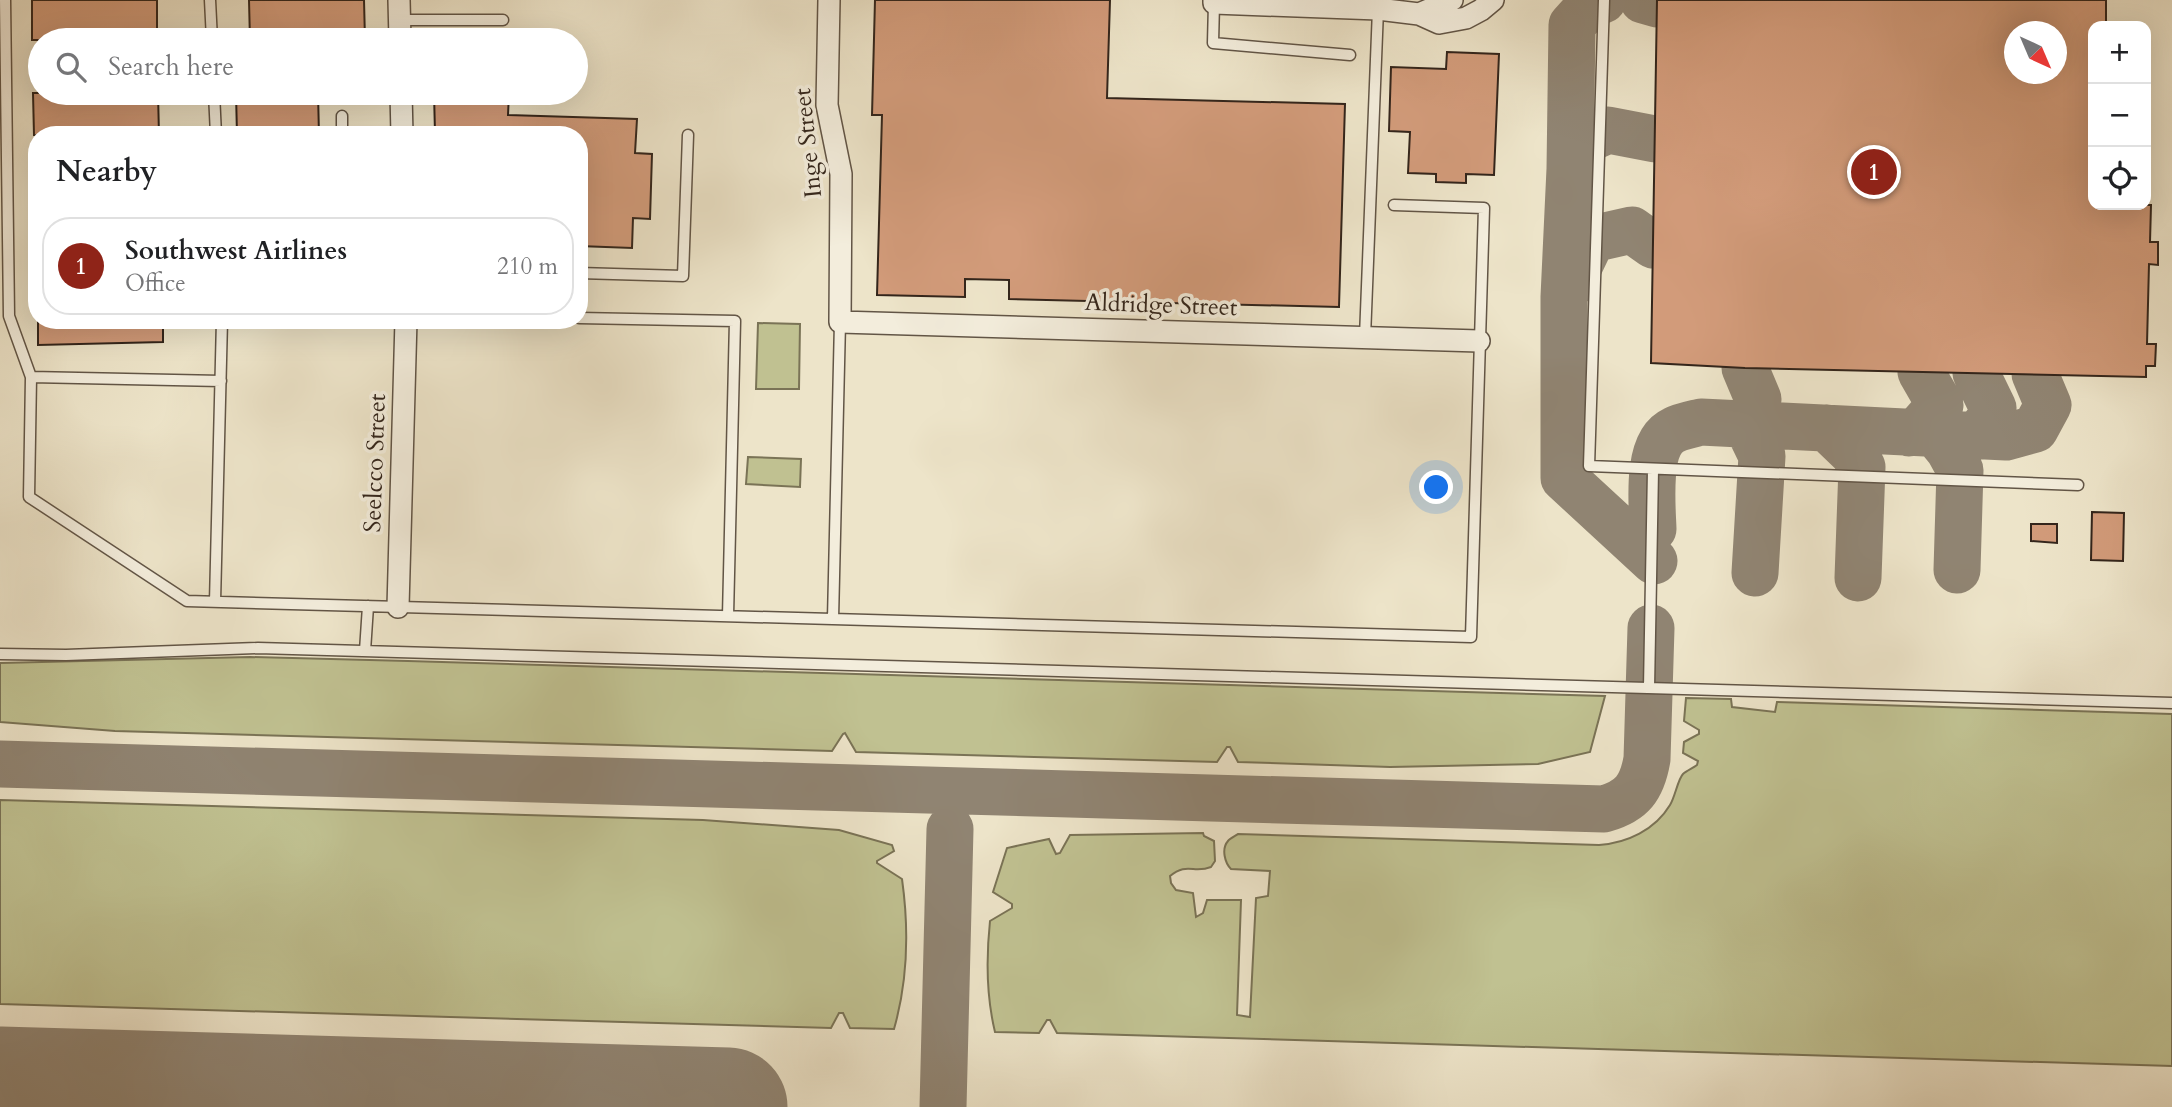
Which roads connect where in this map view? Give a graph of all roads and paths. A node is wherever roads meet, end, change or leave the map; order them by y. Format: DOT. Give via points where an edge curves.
graph roads {
  1 [pos="5,0"];
  2 [pos="210,0"];
  3 [pos="829,0"];
  4 [pos="1452,0"];
  5 [pos="1493,0"];
  6 [pos="1604,0"];
  7 [pos="1214,2"];
  8 [pos="1378,9"];
  9 [pos="1419,15"];
  10 [pos="399,20"];
  11 [pos="503,20"];
  12 [pos="211,28"];
  13 [pos="1350,55"];
  14 [pos="215,105"];
  15 [pos="401,105"];
  16 [pos="342,116"];
  17 [pos="216,126"];
  18 [pos="342,126"];
  19 [pos="402,126"];
  20 [pos="688,135"];
  21 [pos="1394,205"];
  22 [pos="588,273"];
  23 [pos="588,318"];
  24 [pos="841,322"];
  25 [pos="222,329"];
  26 [pos="406,329"];
  27 [pos="1364,337"];
  28 [pos="1479,341"];
  29 [pos="31,377"];
  30 [pos="221,381"];
  31 [pos="1653,470"];
  32 [pos="2078,485"];
  33 [pos="215,602"];
  34 [pos="368,606"];
  35 [pos="398,607"];
  36 [pos="728,616"];
  37 [pos="833,619"];
  38 [pos="365,651"];
  39 [pos="0,654"];
  40 [pos="1649,688"];
  41 [pos="2172,703"];
  1 -- 29 [label="lane" via="9,316"];
  2 -- 12 [label="lane"];
  3 -- 24 [label="street, Inge Street" via="827,105 841,174"];
  4 -- 9 [label="street"];
  5 -- 9 [label="street" via="1466,18 1439,23"];
  6 -- 31 [label="lane" via="1589,466"];
  7 -- 8 [label="street"];
  7 -- 13 [label="lane" via="1213,43"];
  8 -- 9 [label="street"];
  8 -- 27 [label="lane"];
  10 -- 11 [label="lane"];
  14 -- 17 [label="lane"];
  15 -- 19 [label="street"];
  16 -- 18 [label="lane"];
  20 -- 22 [label="lane" via="683,276"];
  21 -- 28 [label="lane" via="1483,208"];
  23 -- 36 [label="lane" via="735,321"];
  24 -- 27 [label="street, Aldridge Street"];
  24 -- 37 [label="lane"];
  25 -- 30 [label="lane"];
  26 -- 35 [label="street, Seelcco Street"];
  27 -- 28 [label="street, Aldridge Street"];
  28 -- 37 [label="lane" via="1471,638"];
  29 -- 30 [label="lane"];
  29 -- 33 [label="lane" via="29,497 187,601"];
  30 -- 33 [label="lane"];
  31 -- 32 [label="lane"];
  31 -- 40 [label="lane"];
  33 -- 34 [label="lane"];
  34 -- 35 [label="lane"];
  34 -- 38 [label="lane"];
  35 -- 36 [label="lane"];
  36 -- 37 [label="lane"];
  38 -- 39 [label="lane" via="258,648"];
  38 -- 40 [label="lane"];
  40 -- 41 [label="lane"];
}
